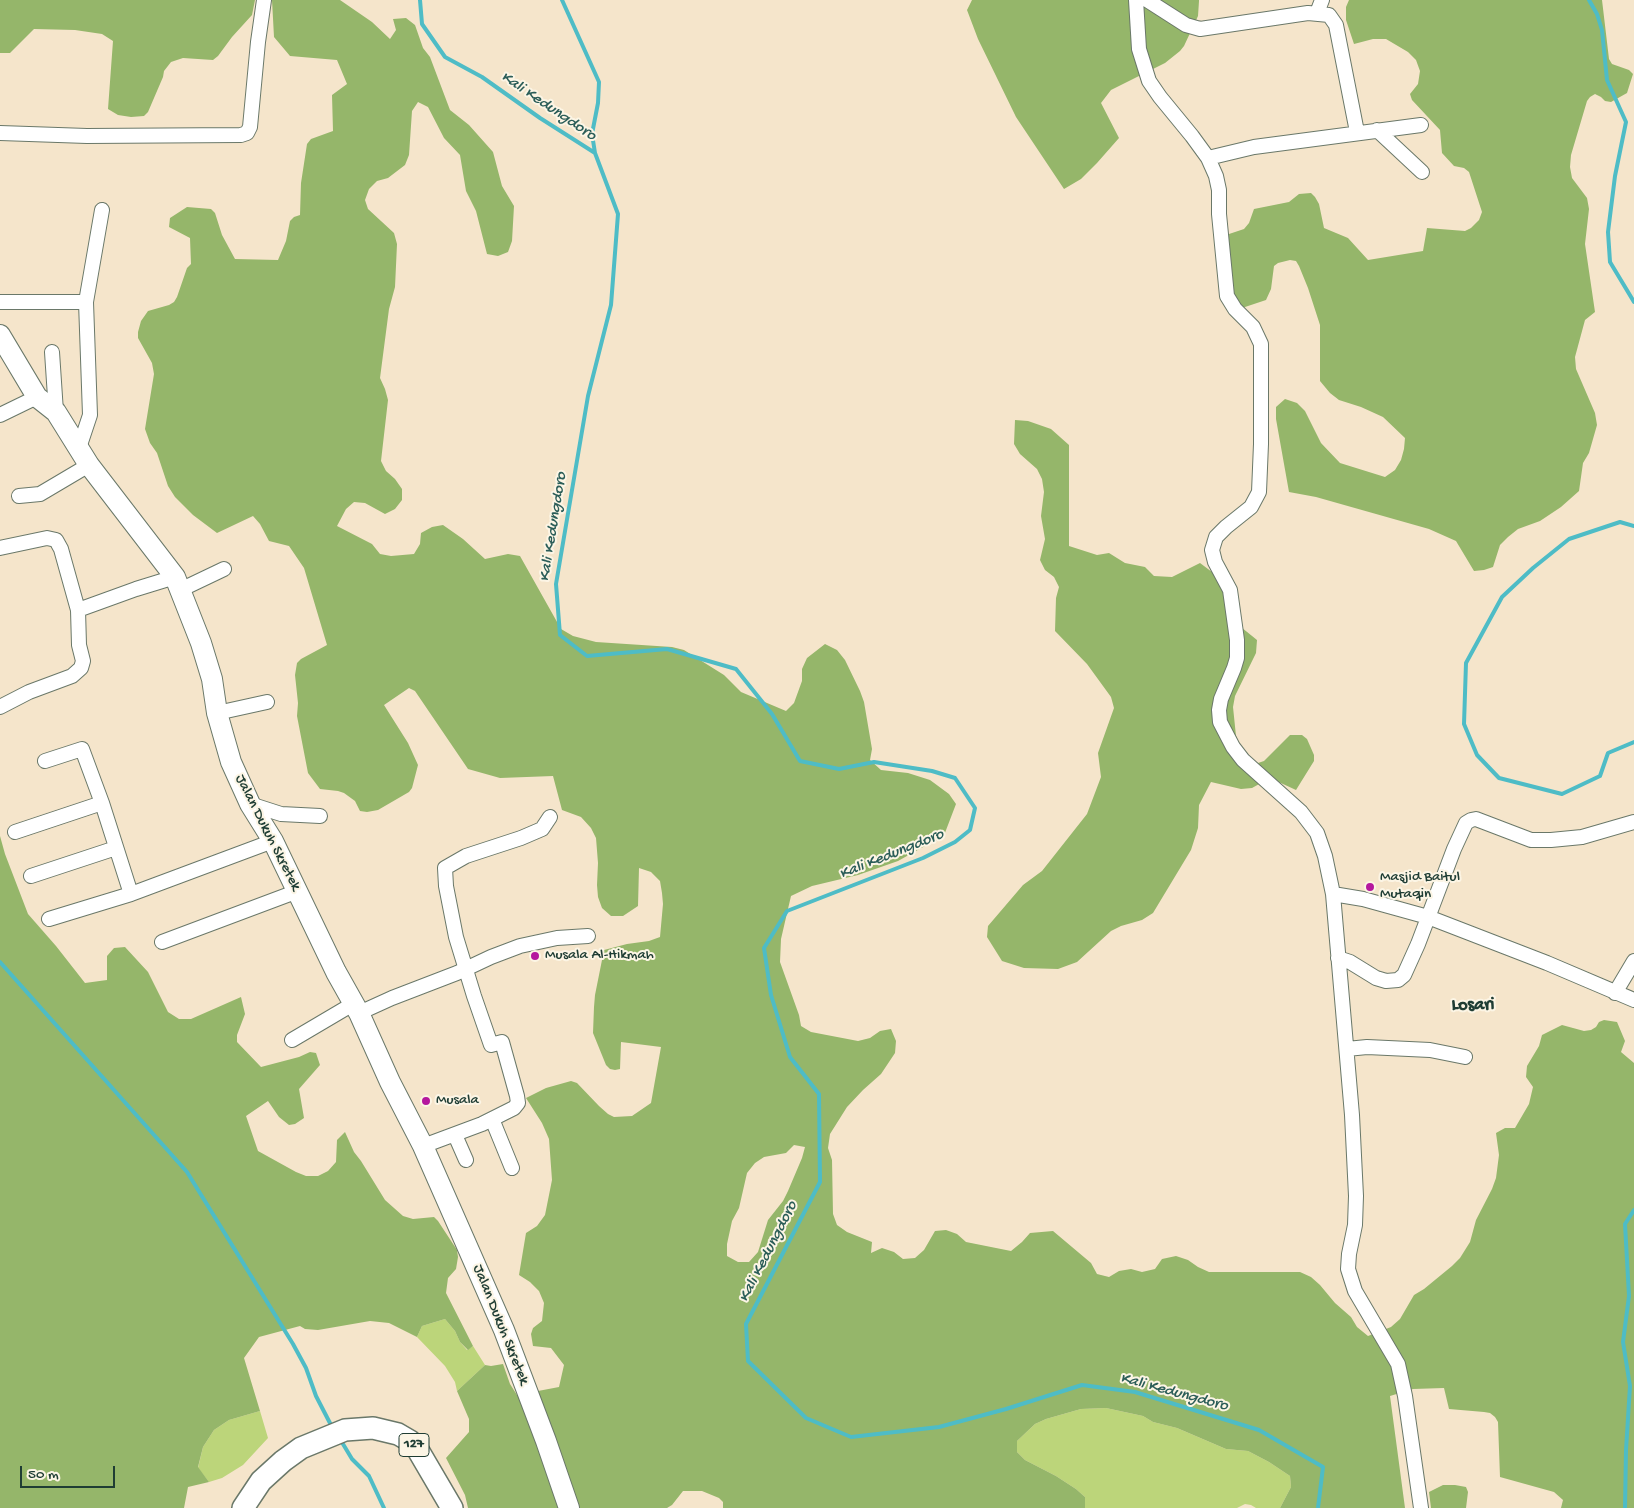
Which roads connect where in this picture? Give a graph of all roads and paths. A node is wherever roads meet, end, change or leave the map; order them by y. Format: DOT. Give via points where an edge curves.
graph roads {
  1 [pos="264,0"];
  2 [pos="1136,0"];
  3 [pos="1147,0"];
  4 [pos="1320,6"];
  5 [pos="1421,125"];
  6 [pos="1377,130"];
  7 [pos="0,132"];
  8 [pos="1357,132"];
  9 [pos="1208,158"];
  10 [pos="1422,172"];
  11 [pos="102,210"];
  12 [pos="0,302"];
  13 [pos="86,302"];
  14 [pos="0,336"];
  15 [pos="52,352"];
  16 [pos="37,397"];
  17 [pos="56,412"];
  18 [pos="0,415"];
  19 [pos="84,456"];
  20 [pos="19,496"];
  21 [pos="0,548"];
  22 [pos="224,569"];
  23 [pos="178,584"];
  24 [pos="78,610"];
  25 [pos="267,702"];
  26 [pos="0,706"];
  27 [pos="217,713"];
  28 [pos="45,761"];
  29 [pos="102,803"];
  30 [pos="250,804"];
  31 [pos="320,816"];
  32 [pos="550,817"];
  33 [pos="1634,822"];
  34 [pos="15,832"];
  35 [pos="273,841"];
  36 [pos="116,848"];
  37 [pos="31,876"];
  38 [pos="298,891"];
  39 [pos="131,894"];
  40 [pos="1333,894"];
  41 [pos="1428,917"];
  42 [pos="49,919"];
  43 [pos="588,936"];
  44 [pos="162,942"];
  45 [pos="1338,958"];
  46 [pos="1634,961"];
  47 [pos="466,969"];
  48 [pos="1615,993"];
  49 [pos="1634,1000"];
  50 [pos="356,1009"];
  51 [pos="292,1040"];
  52 [pos="1347,1049"];
  53 [pos="1466,1057"];
  54 [pos="492,1119"];
  55 [pos="455,1135"];
  56 [pos="423,1146"];
  57 [pos="466,1160"];
  58 [pos="512,1168"];
  59 [pos="243,1508"];
  60 [pos="452,1508"];
  61 [pos="569,1508"];
  62 [pos="1422,1508"];
  1 -- 7 [label="street" via="247,133 87,136"];
  2 -- 9 [label="street" via="1139,49 1149,81"];
  3 -- 4 [label="street" via="1186,25 1200,29"];
  4 -- 8 [label="street" via="1336,25"];
  5 -- 6 [label="street"];
  6 -- 8 [label="street"];
  6 -- 10 [label="street"];
  8 -- 9 [label="street" via="1254,147"];
  9 -- 40 [label="street" via="1218,182 1227,296 1257,335 1262,357 1259,492 1251,507 1216,537 1212,550 1230,590 1237,640 1237,658 1221,699 1220,722 1243,760 1292,803 1317,833 1326,856"];
  11 -- 13 [label="street"];
  12 -- 13 [label="street"];
  13 -- 19 [label="street" via="90,415"];
  14 -- 16 [label="street"];
  15 -- 17 [label="street"];
  16 -- 17 [label="street, Jalan Dukuh Skretek"];
  16 -- 18 [label="street"];
  17 -- 19 [label="street, Jalan Dukuh Skretek"];
  19 -- 20 [label="street" via="40,494"];
  19 -- 23 [label="street, Jalan Dukuh Skretek"];
  21 -- 24 [label="street" via="47,538 56,540"];
  22 -- 23 [label="street"];
  23 -- 24 [label="street" via="136,589"];
  23 -- 27 [label="street, Jalan Dukuh Skretek" via="212,679"];
  24 -- 26 [label="street" via="81,668 72,676"];
  25 -- 27 [label="street"];
  27 -- 30 [label="street, Jalan Dukuh Skretek" via="230,762"];
  28 -- 29 [label="street" via="82,749"];
  29 -- 34 [label="street"];
  29 -- 36 [label="street"];
  30 -- 31 [label="street" via="281,814"];
  30 -- 35 [label="street, Jalan Dukuh Skretek"];
  32 -- 47 [label="street" via="542,829 466,856 445,868 456,937"];
  33 -- 41 [label="street" via="1582,836 1531,840 1476,819 1471,820 1466,823 1454,848"];
  35 -- 38 [label="street, Jalan Dukuh Skretek"];
  35 -- 39 [label="street"];
  36 -- 37 [label="street"];
  36 -- 39 [label="street"];
  38 -- 44 [label="street"];
  38 -- 50 [label="street, Jalan Dukuh Skretek"];
  39 -- 42 [label="street"];
  40 -- 41 [label="street"];
  40 -- 45 [label="street"];
  41 -- 45 [label="street" via="1409,965 1398,980 1376,978"];
  41 -- 48 [label="street"];
  43 -- 47 [label="street" via="557,938 520,946"];
  45 -- 52 [label="street"];
  46 -- 48 [label="street"];
  47 -- 50 [label="street"];
  47 -- 54 [label="street" via="491,1045 502,1042 517,1096 518,1103 514,1108"];
  48 -- 49 [label="street"];
  50 -- 51 [label="street"];
  50 -- 56 [label="street, Jalan Dukuh Skretek"];
  52 -- 53 [label="street" via="1430,1050"];
  52 -- 62 [label="street" via="1356,1196 1348,1262 1350,1278 1398,1364"];
  54 -- 55 [label="street"];
  54 -- 58 [label="street"];
  55 -- 56 [label="street"];
  55 -- 57 [label="street"];
  56 -- 61 [label="street, Jalan Dukuh Skretek" via="504,1330"];
  59 -- 60 [label="main road, 127" via="261,1481 301,1448 336,1433 373,1428 398,1434 410,1441"];
}
